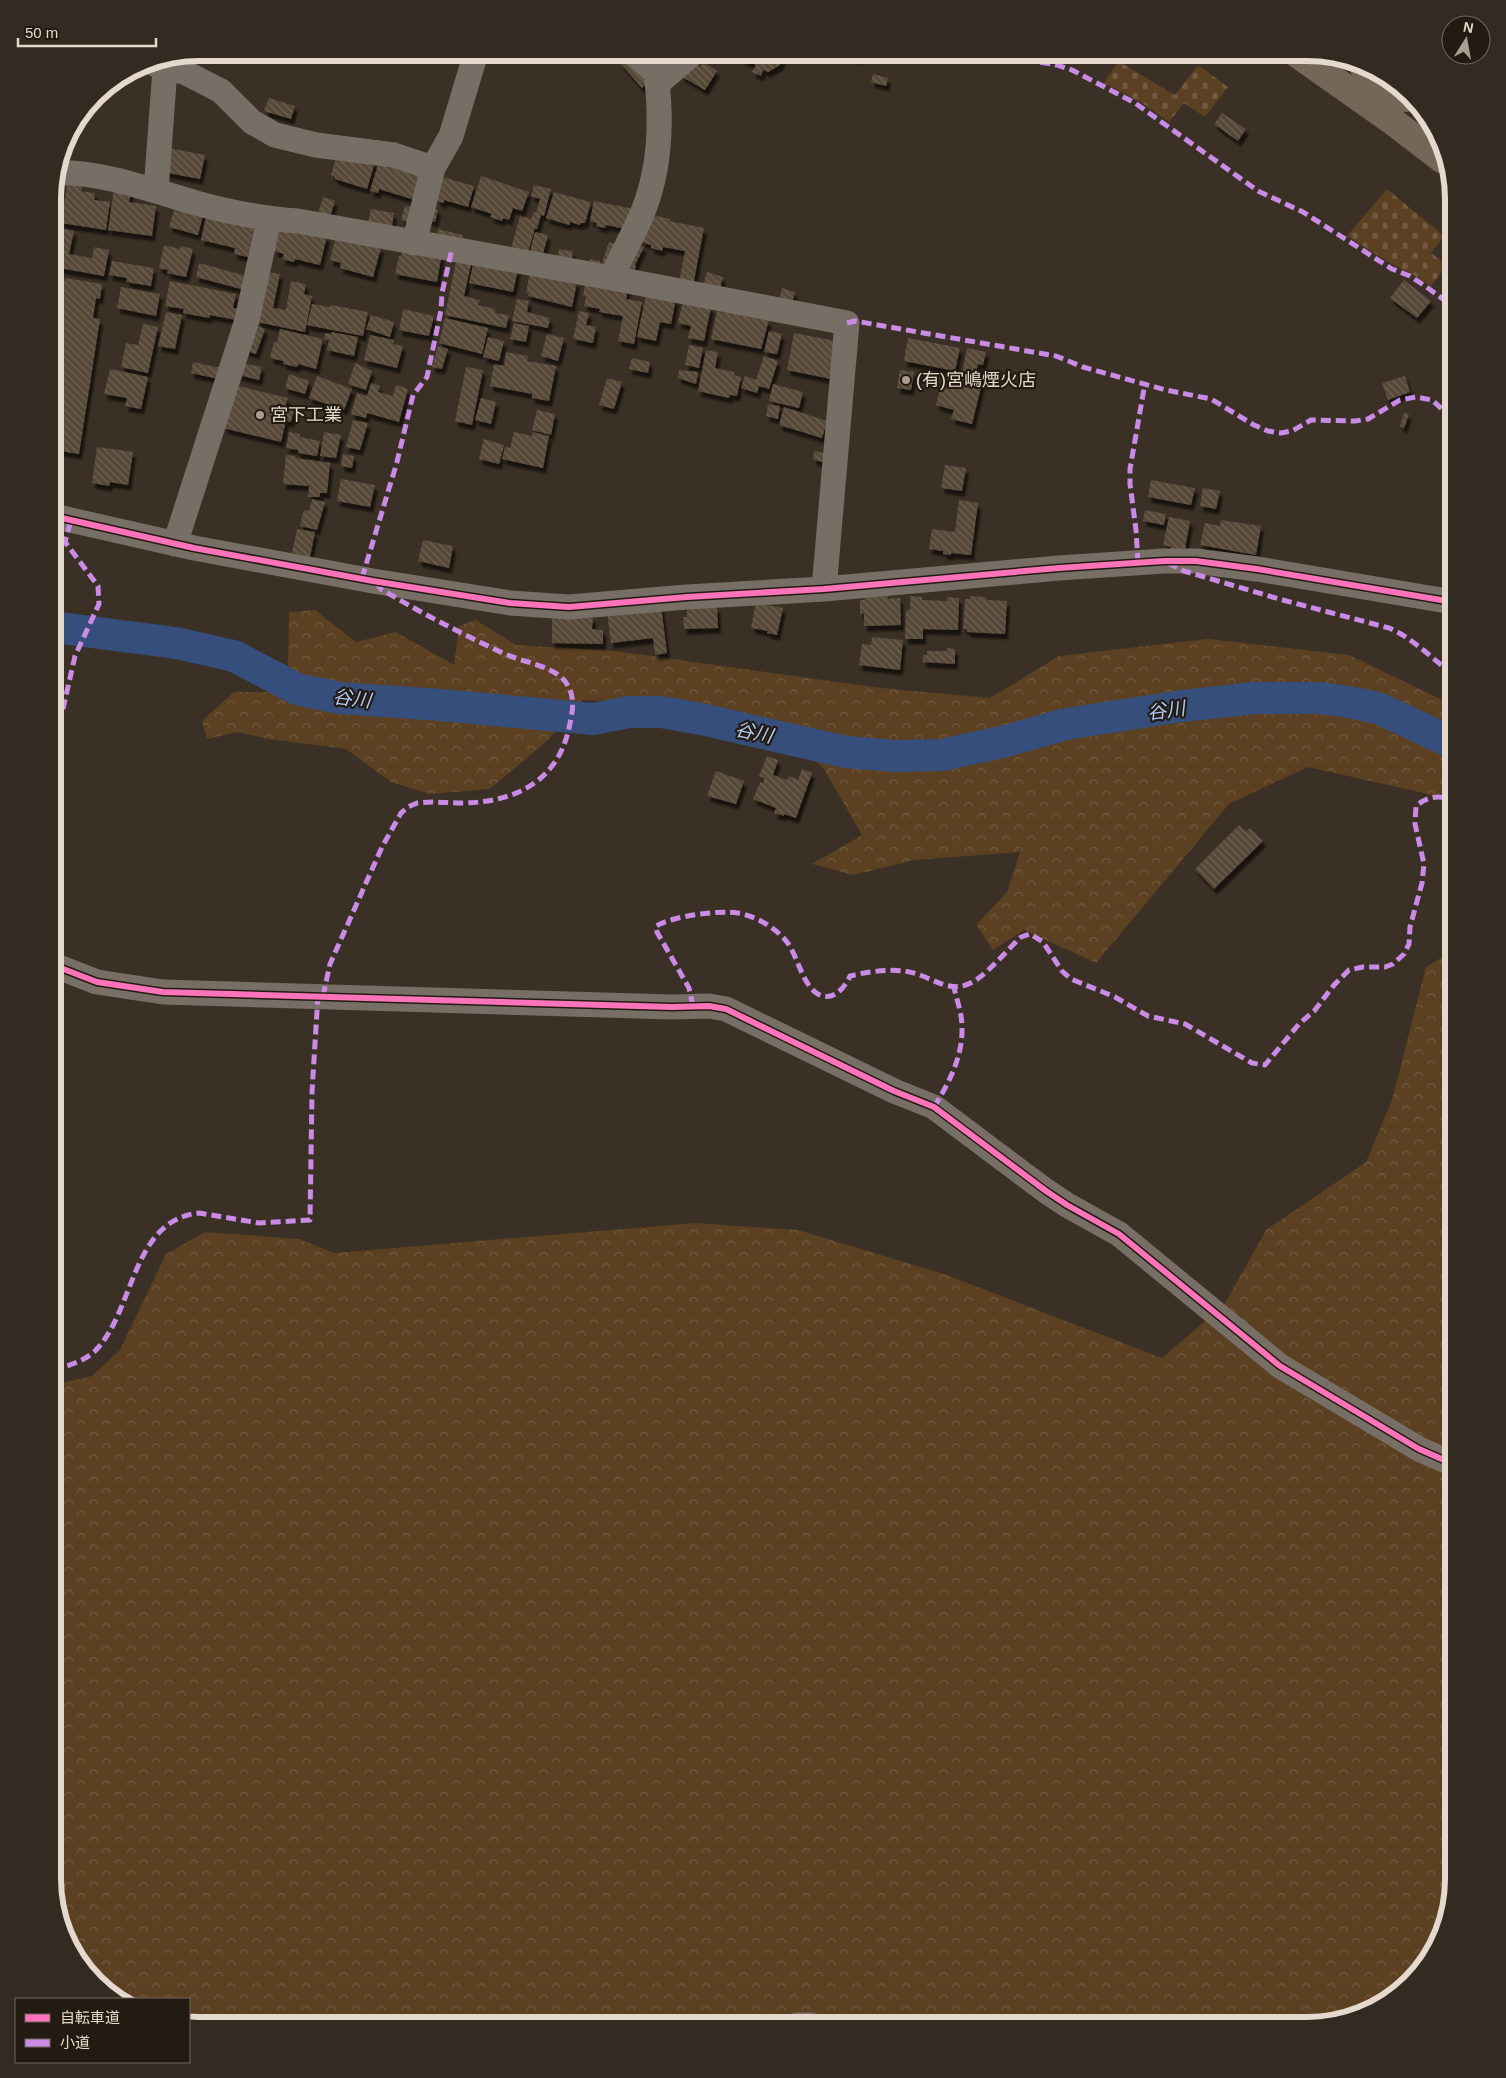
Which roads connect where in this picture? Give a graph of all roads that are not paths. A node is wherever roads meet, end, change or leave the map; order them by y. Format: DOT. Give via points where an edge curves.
graph roads {
  1 [pos="473,62"];
  2 [pos="644,62"];
  3 [pos="683,62"];
  4 [pos="1309,62"];
  5 [pos="174,64"];
  6 [pos="657,84"];
  7 [pos="1437,155"];
  8 [pos="433,168"];
  9 [pos="64,173"];
  10 [pos="156,191"];
  11 [pos="269,219"];
  12 [pos="414,242"];
  13 [pos="612,278"];
  14 [pos="62,518"];
  15 [pos="175,544"];
  16 [pos="824,589"];
  17 [pos="1445,600"];
  18 [pos="62,968"];
  19 [pos="1445,1460"];
  1 -- 8 [label="street" via="451,136"];
  2 -- 6 [label="street" via="656,73"];
  3 -- 6 [label="street"];
  4 -- 7 [label="highway"];
  5 -- 8 [label="street" via="221,91 252,122 275,136 394,155"];
  5 -- 10 [label="street"];
  6 -- 13 [label="street" via="659,147 652,183"];
  8 -- 12 [label="street"];
  9 -- 10 [label="street" via="87,175"];
  10 -- 11 [label="street" via="198,204"];
  11 -- 12 [label="street"];
  11 -- 15 [label="street" via="247,320"];
  12 -- 13 [label="street"];
  13 -- 16 [label="street" via="847,323"];
  14 -- 15 [label="street"];
  15 -- 16 [label="street" via="490,600 569,607"];
  16 -- 17 [label="street" via="1059,568 1196,561"];
  18 -- 19 [label="street" via="97,982 163,992 726,1009 894,1091 934,1107 1053,1196 1119,1234 1280,1366 1419,1449"];
}
